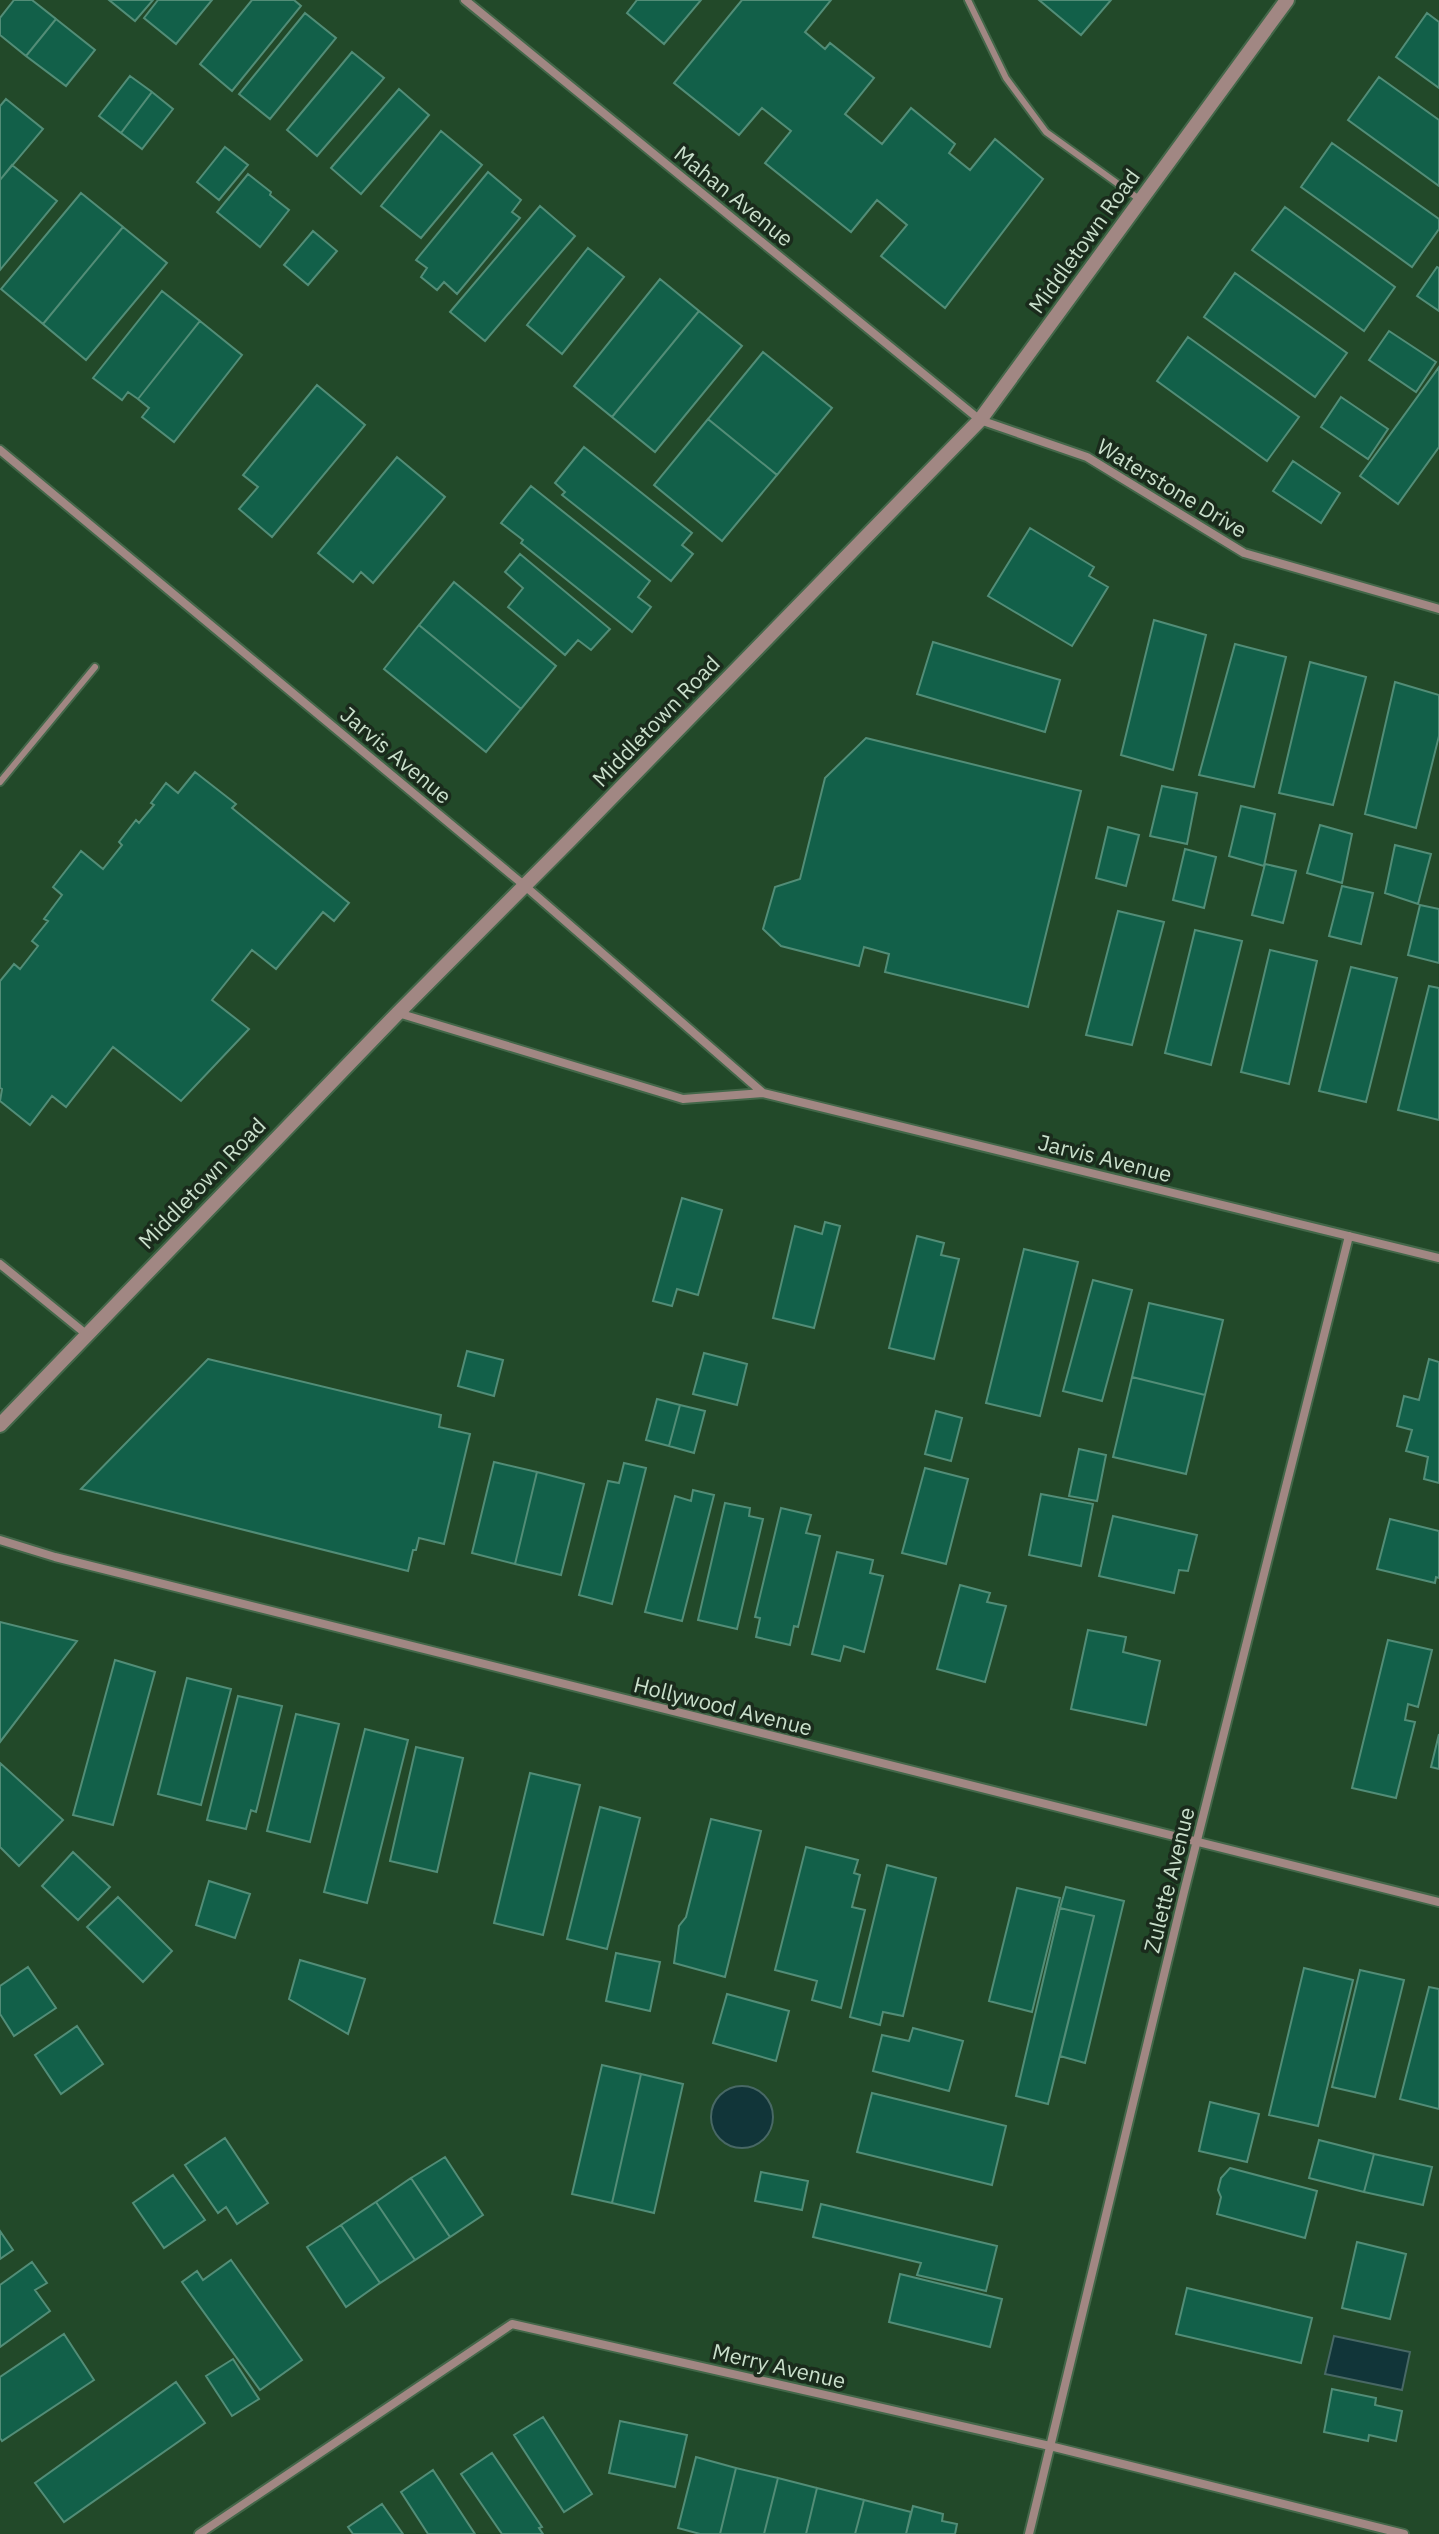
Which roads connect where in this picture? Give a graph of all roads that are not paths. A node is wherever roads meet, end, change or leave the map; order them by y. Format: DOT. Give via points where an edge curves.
graph roads {
  1 [pos="465,0"];
  2 [pos="968,0"];
  3 [pos="1287,0"];
  4 [pos="1140,200"];
  5 [pos="980,420"];
  6 [pos="0,450"];
  7 [pos="1439,609"];
  8 [pos="95,667"];
  9 [pos="0,782"];
  10 [pos="525,886"];
  11 [pos="398,1013"];
  12 [pos="763,1093"];
  13 [pos="1349,1236"];
  14 [pos="1439,1258"];
  15 [pos="0,1264"];
  16 [pos="86,1334"];
  17 [pos="0,1425"];
  18 [pos="0,1540"];
  19 [pos="1196,1842"];
  20 [pos="1439,1902"];
  21 [pos="1050,2446"];
  22 [pos="199,2534"];
  23 [pos="1029,2534"];
  24 [pos="1404,2534"];
  1 -- 5 [label="street, Mahan Avenue"];
  2 -- 4 [label="lane" via="1006,78 1046,132"];
  3 -- 4 [label="street, Middletown Road"];
  4 -- 5 [label="street, Middletown Road"];
  5 -- 7 [label="street, Waterstone Drive" via="1087,457 1244,553"];
  5 -- 10 [label="street, Middletown Road"];
  6 -- 10 [label="street, Jarvis Avenue"];
  8 -- 9 [label="lane"];
  10 -- 11 [label="street, Middletown Road"];
  10 -- 12 [label="street, Jarvis Avenue"];
  11 -- 12 [label="street, Jarvis Avenue" via="683,1099"];
  11 -- 16 [label="street, Middletown Road"];
  12 -- 13 [label="street, Jarvis Avenue"];
  13 -- 14 [label="street, Jarvis Avenue"];
  13 -- 19 [label="street, Zulette Avenue"];
  15 -- 16 [label="street"];
  16 -- 17 [label="street, Middletown Road"];
  18 -- 19 [label="street, Hollywood Avenue"];
  19 -- 20 [label="street, Hollywood Avenue"];
  19 -- 21 [label="street, Zulette Avenue"];
  21 -- 22 [label="street, Merry Avenue" via="512,2324"];
  21 -- 23 [label="street, Zulette Avenue"];
  21 -- 24 [label="street, Merry Avenue"];
}
